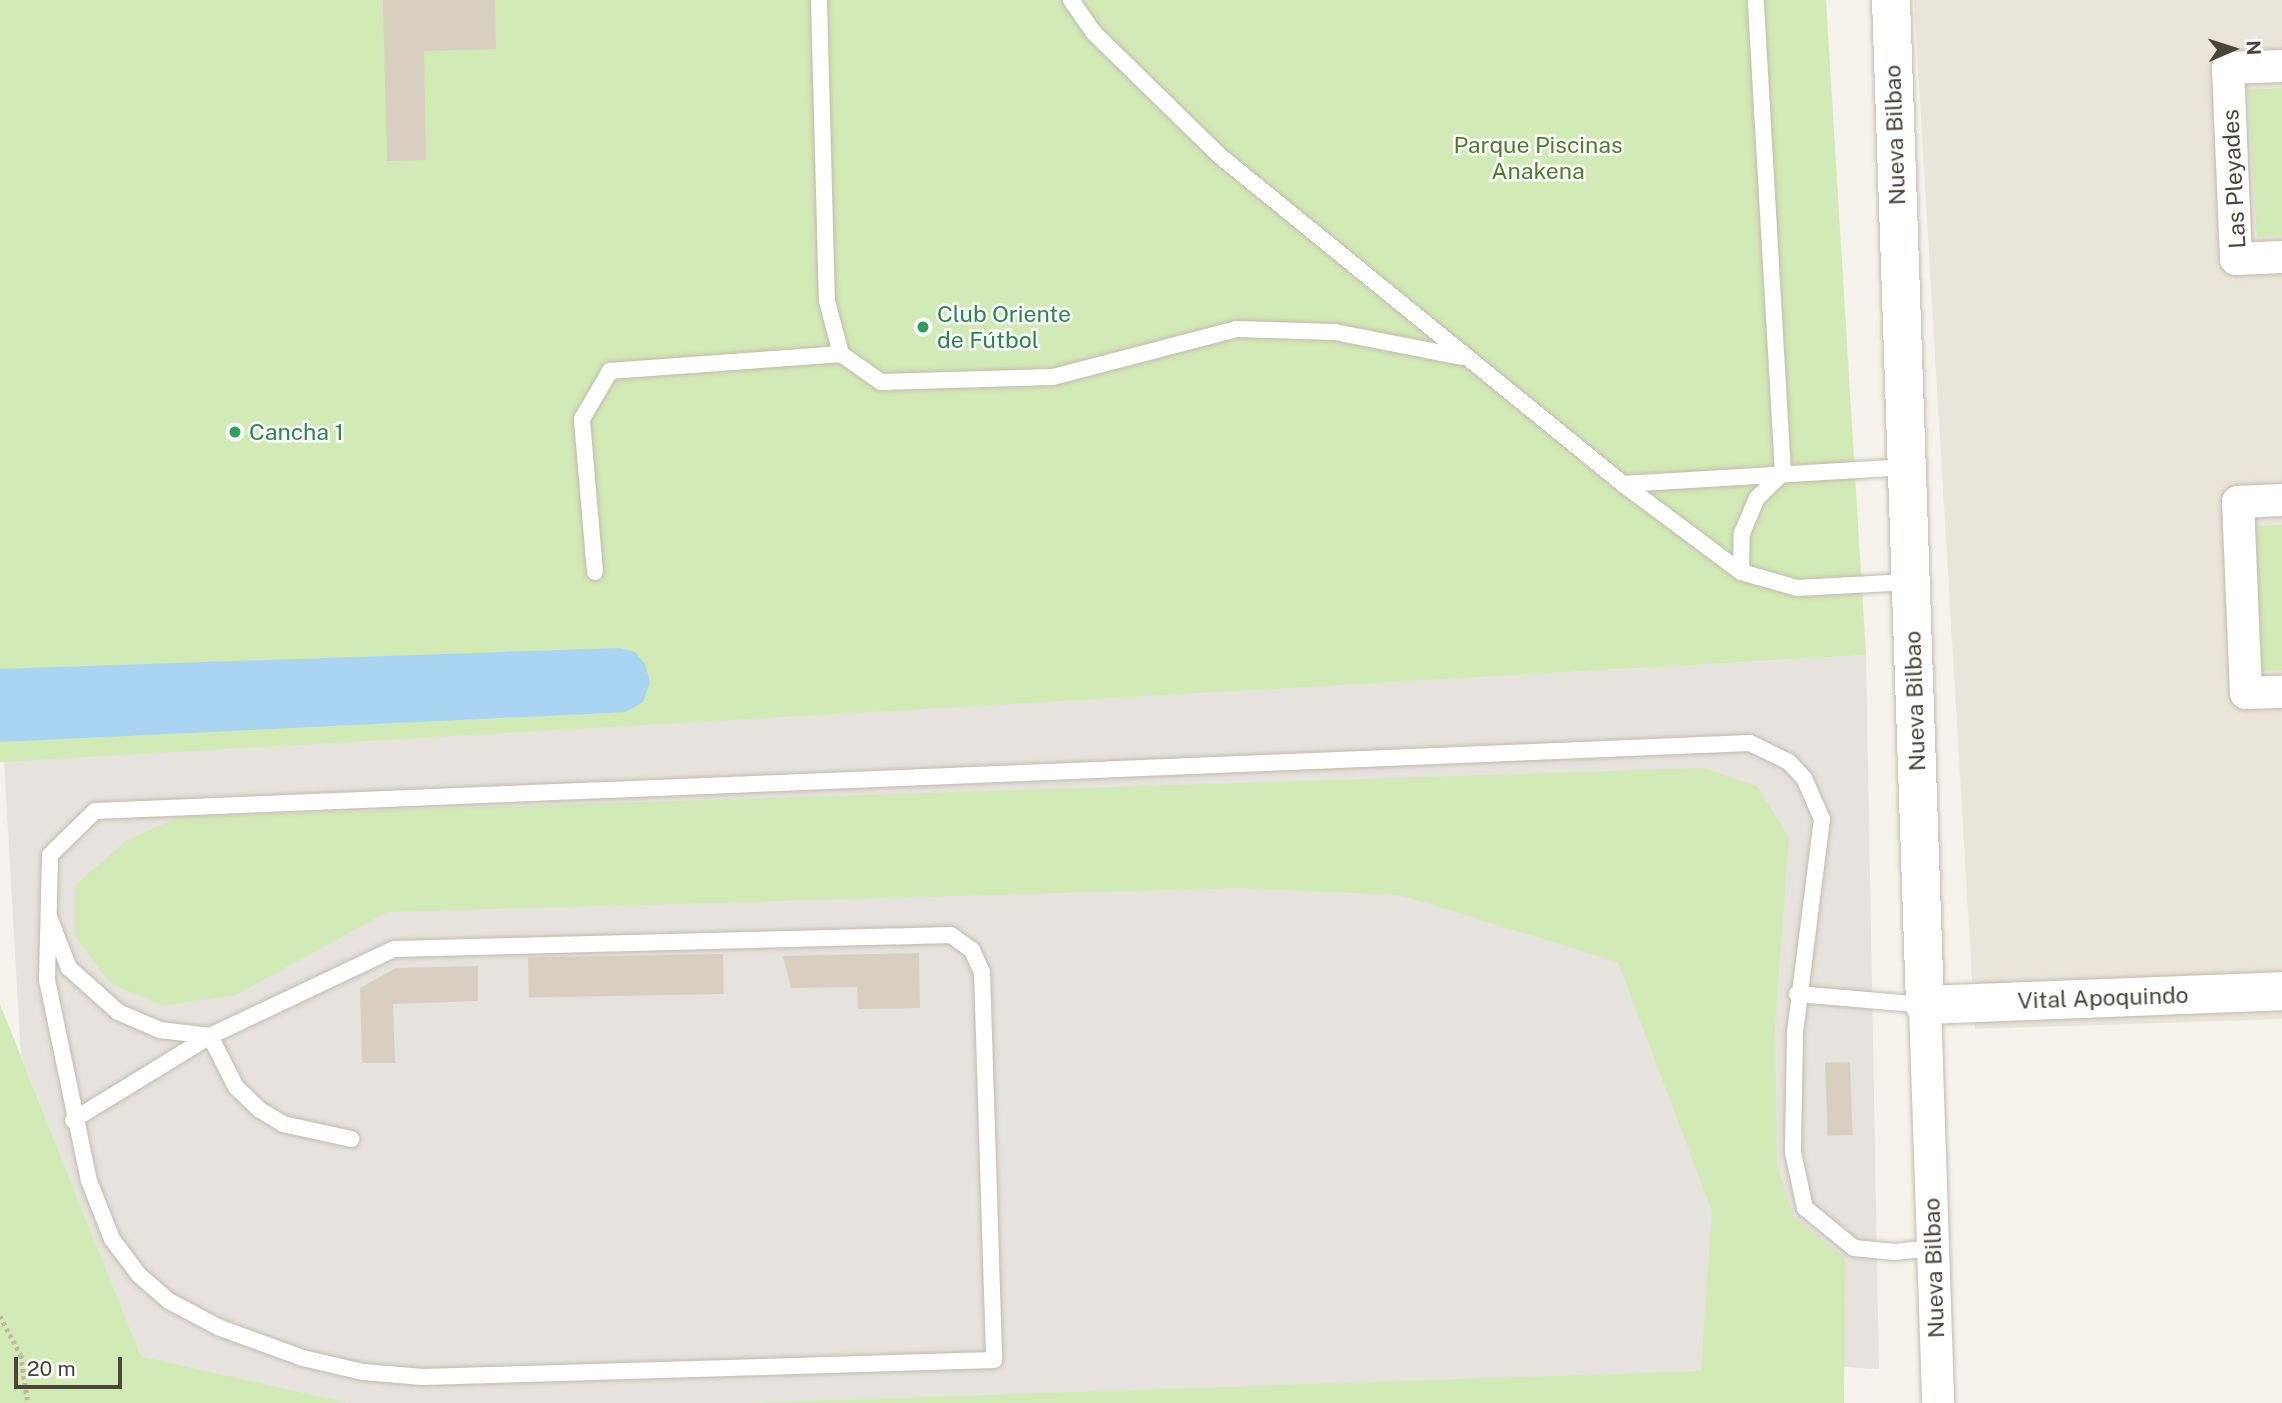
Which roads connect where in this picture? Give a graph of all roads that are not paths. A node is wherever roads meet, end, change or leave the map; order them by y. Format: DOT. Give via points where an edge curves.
graph roads {
  1 [pos="819,0"];
  2 [pos="1071,0"];
  3 [pos="1756,0"];
  4 [pos="1891,0"];
  5 [pos="2282,66"];
  6 [pos="2282,257"];
  7 [pos="841,354"];
  8 [pos="1465,358"];
  9 [pos="1907,467"];
  10 [pos="1783,473"];
  11 [pos="1623,484"];
  12 [pos="2282,500"];
  13 [pos="595,572"];
  14 [pos="1741,572"];
  15 [pos="1910,582"];
  16 [pos="2282,692"];
  17 [pos="49,917"];
  18 [pos="2282,991"];
  19 [pos="1797,994"];
  20 [pos="1925,1005"];
  21 [pos="210,1036"];
  22 [pos="73,1120"];
  23 [pos="351,1139"];
  24 [pos="1933,1248"];
  25 [pos="1938,1403"];
  1 -- 7 [label="lane" via="827,301"];
  2 -- 8 [label="lane" via="1094,33 1220,156"];
  3 -- 10 [label="lane"];
  4 -- 9 [label="street, Nueva Bilbao"];
  5 -- 6 [label="street, Las Pleyades" via="2228,68 2236,259"];
  7 -- 8 [label="lane" via="881,382 1053,377 1237,329 1335,332"];
  7 -- 13 [label="lane" via="610,371 582,419"];
  8 -- 11 [label="lane"];
  9 -- 10 [label="lane"];
  9 -- 15 [label="street, Nueva Bilbao"];
  10 -- 11 [label="lane"];
  10 -- 14 [label="lane" via="1757,498 1742,533"];
  11 -- 14 [label="lane"];
  12 -- 16 [label="street" via="2238,502 2246,693"];
  14 -- 15 [label="lane" via="1797,587"];
  15 -- 20 [label="street, Nueva Bilbao"];
  17 -- 19 [label="lane" via="50,855 95,811 1728,741 1770,750 1789,762 1804,778 1822,819"];
  17 -- 21 [label="lane" via="69,968 118,1012 160,1030"];
  17 -- 22 [label="lane" via="47,980"];
  18 -- 20 [label="street, Vital Apoquindo"];
  19 -- 20 [label="lane"];
  19 -- 24 [label="lane" via="1793,1152 1805,1208 1854,1248 1895,1252"];
  20 -- 24 [label="street, Nueva Bilbao"];
  21 -- 22 [label="lane"];
  21 -- 22 [label="lane" via="394,949 951,935 972,950 982,972 994,1360 423,1377 363,1372 303,1358 220,1328 169,1301 139,1275 112,1239 89,1181"];
  21 -- 23 [label="lane" via="236,1087 260,1111 283,1124"];
  24 -- 25 [label="street, Nueva Bilbao"];
}
